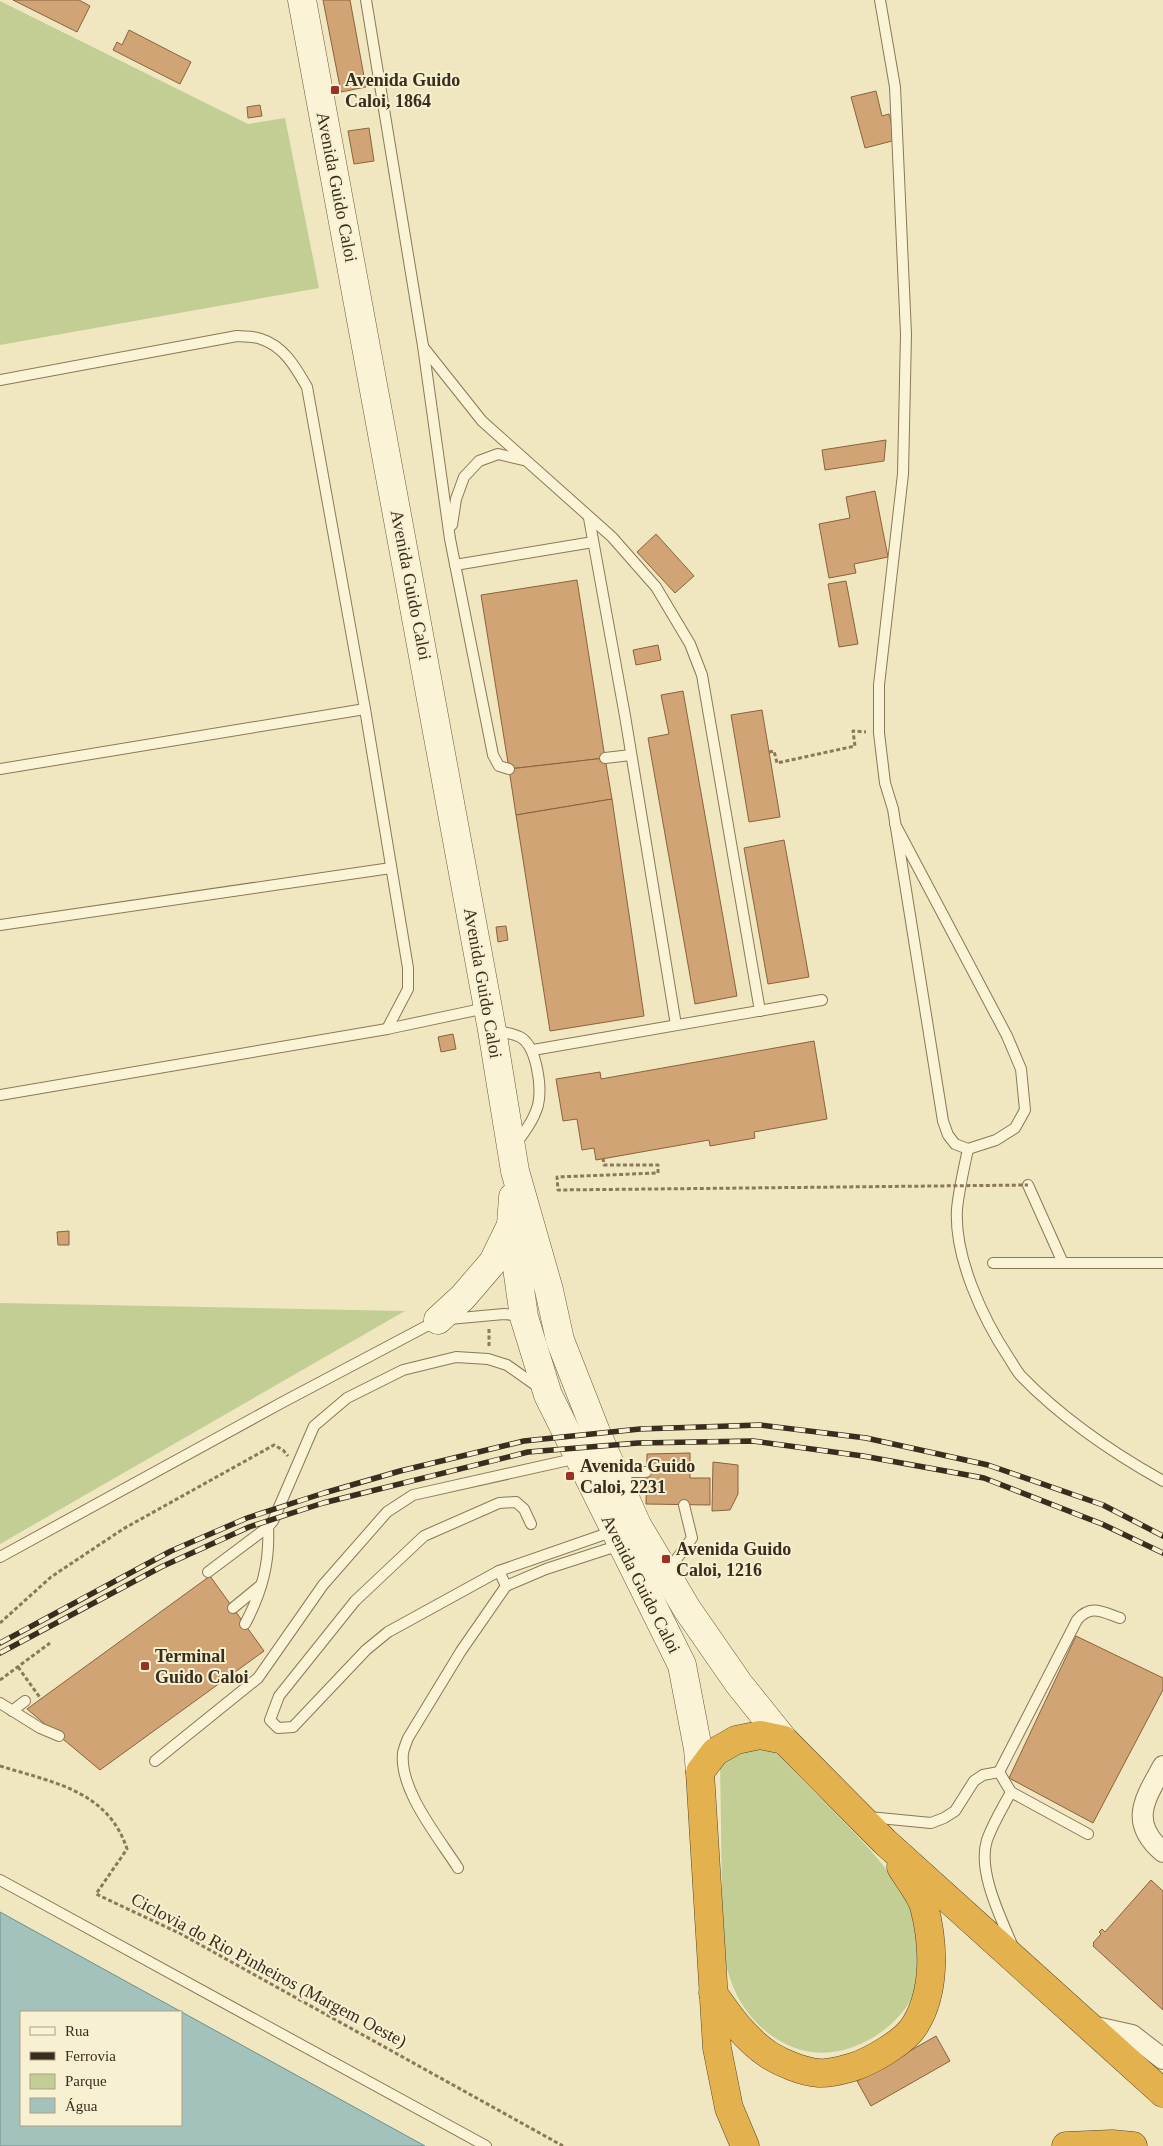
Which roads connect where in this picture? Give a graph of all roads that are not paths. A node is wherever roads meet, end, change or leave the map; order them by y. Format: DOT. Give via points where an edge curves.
graph roads {
  1 [pos="302,0"];
  2 [pos="366,0"];
  3 [pos="880,0"];
  4 [pos="423,346"];
  5 [pos="0,380"];
  6 [pos="524,460"];
  7 [pos="589,518"];
  8 [pos="450,539"];
  9 [pos="593,542"];
  10 [pos="455,565"];
  11 [pos="365,709"];
  12 [pos="631,755"];
  13 [pos="605,758"];
  14 [pos="0,769"];
  15 [pos="509,769"];
  16 [pos="895,824"];
  17 [pos="392,868"];
  18 [pos="0,925"];
  19 [pos="822,1000"];
  20 [pos="760,1011"];
  21 [pos="490,1019"];
  22 [pos="676,1024"];
  23 [pos="387,1029"];
  24 [pos="533,1050"];
  25 [pos="0,1095"];
  26 [pos="968,1148"];
  27 [pos="513,1160"];
  28 [pos="1028,1185"];
  29 [pos="511,1225"];
  30 [pos="993,1263"];
  31 [pos="1063,1263"];
  32 [pos="1163,1263"];
  33 [pos="524,1316"];
  34 [pos="438,1320"];
  35 [pos="560,1340"];
  36 [pos="548,1394"];
  37 [pos="578,1458"];
  38 [pos="614,1472"];
  39 [pos="646,1472"];
  40 [pos="1163,1481"];
  41 [pos="684,1505"];
  42 [pos="531,1524"];
  43 [pos="268,1527"];
  44 [pos="618,1538"];
  45 [pos="0,1557"];
  46 [pos="499,1571"];
  47 [pos="208,1572"];
  48 [pos="666,1573"];
  49 [pos="263,1584"];
  50 [pos="506,1586"];
  51 [pos="233,1608"];
  52 [pos="1120,1618"];
  53 [pos="245,1624"];
  54 [pos="25,1702"];
  55 [pos="0,1703"];
  56 [pos="12,1711"];
  57 [pos="59,1736"];
  58 [pos="784,1740"];
  59 [pos="155,1761"];
  60 [pos="1163,1766"];
  61 [pos="700,1772"];
  62 [pos="999,1772"];
  63 [pos="1011,1792"];
  64 [pos="860,1816"];
  65 [pos="1088,1834"];
  66 [pos="885,1842"];
  67 [pos="1163,1852"];
  68 [pos="458,1868"];
  69 [pos="0,1880"];
  70 [pos="1019,1961"];
  71 [pos="713,1993"];
  72 [pos="1087,2025"];
  73 [pos="1163,2058"];
  74 [pos="1163,2093"];
  75 [pos="486,2146"];
  76 [pos="745,2146"];
  77 [pos="1066,2146"];
  78 [pos="1133,2146"];
  1 -- 21 [label="main road, Avenida Guido Caloi"];
  2 -- 4 [label="lane"];
  3 -- 16 [label="lane" via="895,87 906,334 903,474 879,685 879,734 885,783"];
  4 -- 6 [label="lane" via="482,421"];
  4 -- 8 [label="lane"];
  5 -- 11 [label="lane" via="237,336 262,338 292,360 307,387"];
  6 -- 7 [label="lane"];
  6 -- 8 [label="lane" via="498,454 479,461 464,477 456,499"];
  7 -- 9 [label="lane"];
  7 -- 20 [label="lane" via="612,537 656,587 690,644 702,675"];
  8 -- 10 [label="lane"];
  9 -- 10 [label="lane"];
  9 -- 12 [label="lane"];
  10 -- 15 [label="lane" via="493,755 499,766"];
  11 -- 14 [label="lane"];
  11 -- 17 [label="lane"];
  12 -- 13 [label="lane"];
  12 -- 22 [label="lane"];
  16 -- 26 [label="lane" via="943,1121 955,1144"];
  16 -- 26 [label="lane" via="1022,1069 1025,1110 1014,1128 996,1140"];
  17 -- 18 [label="lane"];
  17 -- 23 [label="lane" via="408,968 408,989"];
  19 -- 20 [label="lane"];
  20 -- 22 [label="lane"];
  21 -- 23 [label="lane"];
  21 -- 24 [label="lane" via="520,1037"];
  21 -- 27 [label="main road, Avenida Guido Caloi"];
  22 -- 24 [label="lane"];
  23 -- 25 [label="lane"];
  24 -- 27 [label="lane" via="538,1105"];
  26 -- 40 [label="lane" via="957,1210 961,1244 969,1279 1002,1347 1021,1376 1062,1413 1110,1449"];
  27 -- 29 [label="main road, Avenida Guido Caloi"];
  27 -- 35 [label="main road, Avenida Guido Caloi"];
  28 -- 31 [label="lane"];
  29 -- 33 [label="main road, Avenida Guido Caloi"];
  29 -- 34 [label="main road" via="493,1262"];
  30 -- 31 [label="lane"];
  31 -- 32 [label="lane"];
  33 -- 34 [label="lane" via="504,1314"];
  33 -- 35 [label="main road"];
  33 -- 36 [label="main road, Avenida Guido Caloi"];
  34 -- 45 [label="lane"];
  35 -- 38 [label="main road, Avenida Guido Caloi"];
  36 -- 37 [label="main road, Avenida Guido Caloi"];
  36 -- 43 [label="lane" via="507,1365 488,1359 456,1357 403,1370 347,1398 314,1426"];
  37 -- 44 [label="main road, Avenida Guido Caloi"];
  37 -- 59 [label="lane" via="413,1495 386,1512 323,1585 258,1678"];
  38 -- 39 [label="lane"];
  38 -- 48 [label="main road, Avenida Guido Caloi" via="637,1525"];
  41 -- 48 [label="lane" via="692,1538"];
  42 -- 46 [label="lane" via="524,1509 516,1502 499,1503 424,1536 355,1601 280,1696 270,1720 278,1728 293,1727 366,1650 388,1632"];
  43 -- 47 [label="lane"];
  43 -- 49 [label="lane" via="269,1547"];
  44 -- 46 [label="lane"];
  44 -- 50 [label="lane"];
  44 -- 61 [label="main road, Avenida Guido Caloi" via="682,1665"];
  46 -- 50 [label="lane"];
  48 -- 58 [label="main road, Avenida Guido Caloi" via="739,1684"];
  49 -- 51 [label="lane"];
  49 -- 53 [label="lane"];
  50 -- 68 [label="lane" via="461,1651 408,1738 404,1752 404,1766 412,1795"];
  52 -- 62 [label="lane" via="1090,1610 1077,1620"];
  54 -- 56 [label="lane"];
  55 -- 56 [label="lane"];
  56 -- 57 [label="lane"];
  58 -- 61 [label="highway" via="760,1735 736,1740 715,1752"];
  58 -- 64 [label="highway"];
  60 -- 67 [label="street" via="1146,1798 1143,1812 1144,1826 1151,1842"];
  61 -- 71 [label="highway"];
  62 -- 63 [label="lane"];
  62 -- 64 [label="lane" via="974,1781 955,1811 931,1824"];
  63 -- 65 [label="lane"];
  63 -- 70 [label="lane" via="987,1841 985,1858 997,1907"];
  64 -- 66 [label="highway"];
  66 -- 70 [label="highway"];
  66 -- 71 [label="highway" via="923,1904 931,1946 931,1976 926,2002 914,2027 883,2054 864,2063 819,2073 769,2055 738,2028"];
  69 -- 75 [label="lane"];
  70 -- 72 [label="highway"];
  71 -- 76 [label="highway" via="717,2048 729,2108"];
  72 -- 73 [label="street" via="1132,2035"];
  72 -- 74 [label="highway"];
  77 -- 78 [label="highway"];
}
